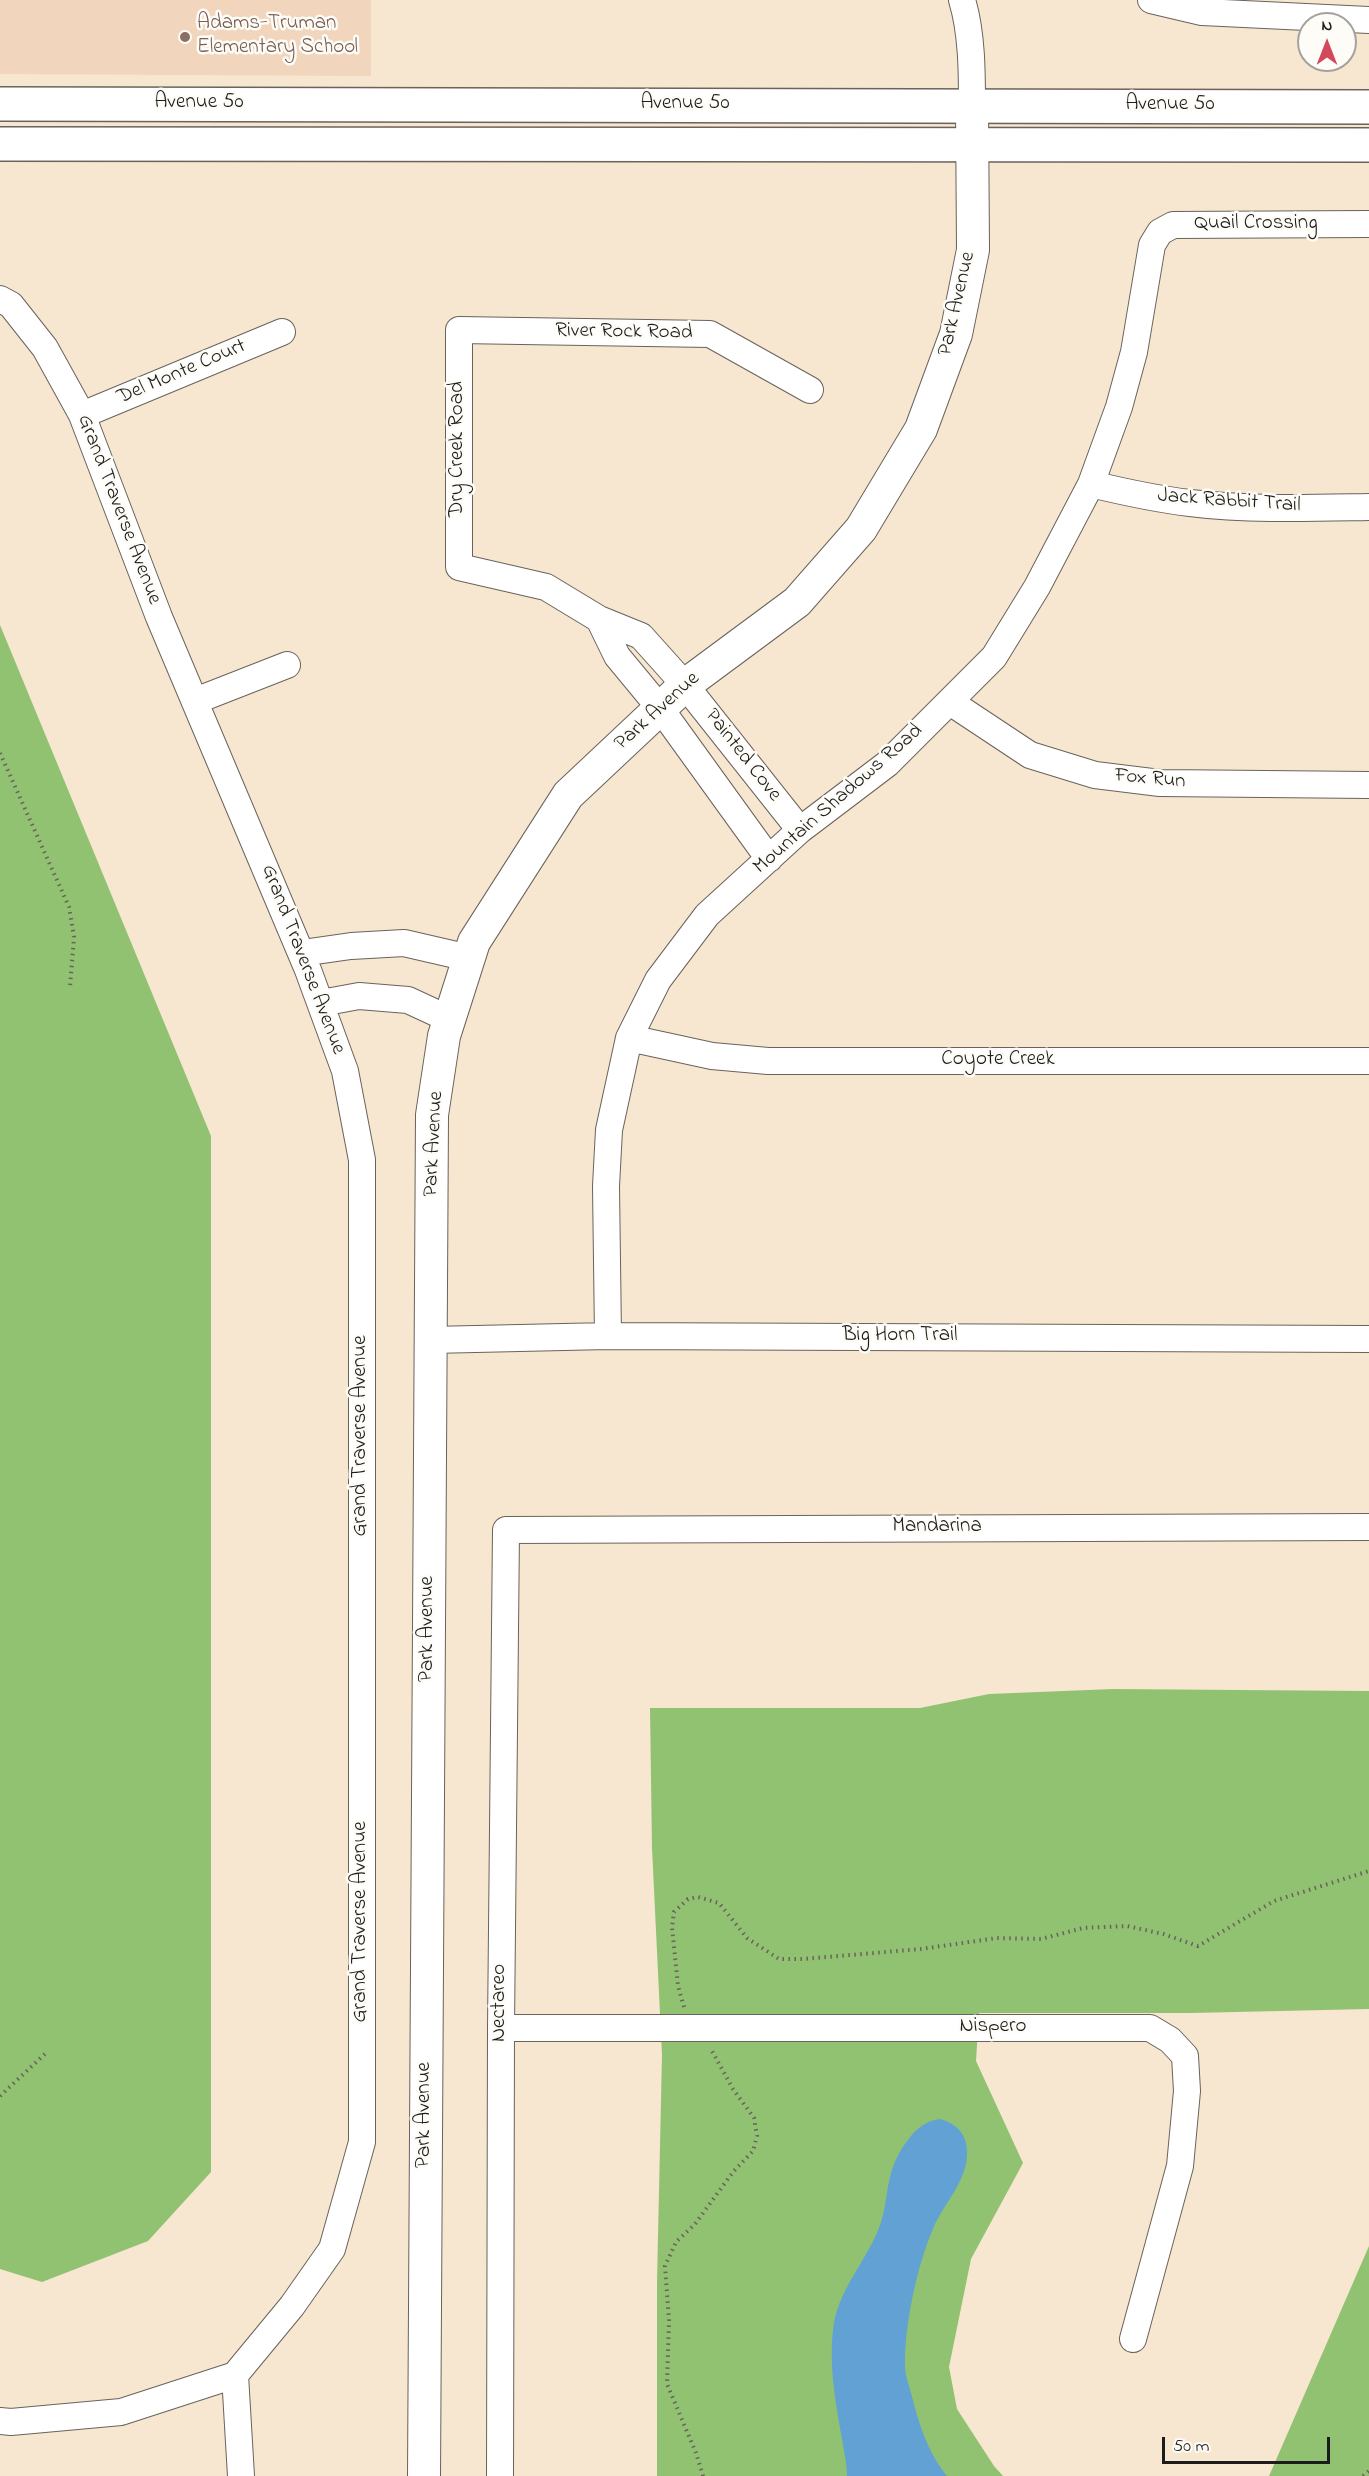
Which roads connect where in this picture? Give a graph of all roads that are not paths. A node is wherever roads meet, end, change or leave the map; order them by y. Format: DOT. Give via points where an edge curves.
graph roads {
  1 [pos="962,0"];
  2 [pos="1151,0"];
  3 [pos="1369,20"];
  4 [pos="0,104"];
  5 [pos="972,106"];
  6 [pos="1369,107"];
  7 [pos="0,144"];
  8 [pos="972,144"];
  9 [pos="1369,145"];
  10 [pos="1369,224"];
  11 [pos="1152,244"];
  12 [pos="0,299"];
  13 [pos="459,330"];
  14 [pos="282,332"];
  15 [pos="810,390"];
  16 [pos="82,415"];
  17 [pos="1091,484"];
  18 [pos="1369,507"];
  19 [pos="459,567"];
  20 [pos="599,619"];
  21 [pos="286,665"];
  22 [pos="685,685"];
  23 [pos="195,700"];
  24 [pos="950,702"];
  25 [pos="660,708"];
  26 [pos="1369,785"];
  27 [pos="800,830"];
  28 [pos="769,859"];
  29 [pos="302,954"];
  30 [pos="469,958"];
  31 [pos="321,1003"];
  32 [pos="449,1019"];
  33 [pos="629,1038"];
  34 [pos="1369,1061"];
  35 [pos="608,1336"];
  36 [pos="1369,1339"];
  37 [pos="431,1340"];
  38 [pos="1369,1527"];
  39 [pos="506,1530"];
  40 [pos="501,2028"];
  41 [pos="1133,2339"];
  42 [pos="235,2375"];
  43 [pos="0,2421"];
  44 [pos="241,2476"];
  45 [pos="424,2476"];
  46 [pos="500,2476"];
  1 -- 5 [label="street, Park Avenue"];
  2 -- 3 [label="street" via="1202,12"];
  4 -- 5 [label="main road, Avenue 50"];
  5 -- 6 [label="main road, Avenue 50"];
  5 -- 8 [label="street, Park Avenue"];
  7 -- 8 [label="main road, Avenue 50"];
  8 -- 9 [label="main road, Avenue 50"];
  8 -- 22 [label="street, Park Avenue" via="973,250 956,334 921,429 861,528 797,602"];
  10 -- 11 [label="street, Quail Crossing" via="1173,225 1160,232"];
  11 -- 17 [label="street, Mountain Shadows Road" via="1134,352"];
  12 -- 16 [label="street, Grand Traverse Avenue" via="10,305 45,348"];
  13 -- 15 [label="street, River Rock Road" via="710,334"];
  13 -- 19 [label="street, Dry Creek Road"];
  14 -- 16 [label="street, Del Monte Court"];
  16 -- 23 [label="street, Grand Traverse Avenue"];
  17 -- 18 [label="street, Jack Rabbit Trail" via="1193,504"];
  17 -- 24 [label="street, Mountain Shadows Road" via="1037,587 994,657"];
  19 -- 20 [label="street, Painted Cove" via="546,587"];
  20 -- 22 [label="street, Painted Cove" via="641,636"];
  20 -- 25 [label="street, Painted Cove" via="617,656"];
  21 -- 23 [label="street"];
  22 -- 25 [label="street, Park Avenue"];
  22 -- 27 [label="street, Painted Cove"];
  23 -- 29 [label="street, Grand Traverse Avenue"];
  24 -- 26 [label="street, Fox Run" via="1030,755 1095,775 1160,783"];
  24 -- 27 [label="street, Mountain Shadows Road" via="887,764"];
  25 -- 28 [label="street, Painted Cove"];
  25 -- 30 [label="street, Park Avenue" via="568,795 474,942"];
  27 -- 28 [label="street, Mountain Shadows Road"];
  28 -- 33 [label="street, Mountain Shadows Road" via="707,915 658,980"];
  29 -- 30 [label="street" via="404,943"];
  29 -- 31 [label="street, Grand Traverse Avenue"];
  30 -- 32 [label="street, Park Avenue"];
  31 -- 32 [label="street" via="359,996 408,1000"];
  31 -- 42 [label="street, Grand Traverse Avenue" via="345,1071 362,1160 362,2142 332,2249 292,2306"];
  32 -- 37 [label="street, Park Avenue" via="432,1115"];
  33 -- 34 [label="street, Coyote Creek" via="712,1056 768,1061"];
  33 -- 35 [label="street, Mountain Shadows Road" via="609,1130"];
  35 -- 36 [label="street, Big Horn Trail"];
  35 -- 37 [label="street, Big Horn Trail"];
  37 -- 45 [label="street, Park Avenue"];
  38 -- 39 [label="street, Mandarina"];
  39 -- 40 [label="street, Nectareo"];
  40 -- 41 [label="street, Nispero" via="1150,2028 1170,2040 1185,2056 1187,2091 1180,2166"];
  40 -- 46 [label="street, Nectareo"];
  42 -- 43 [label="street" via="121,2412"];
  42 -- 44 [label="street"];
}
